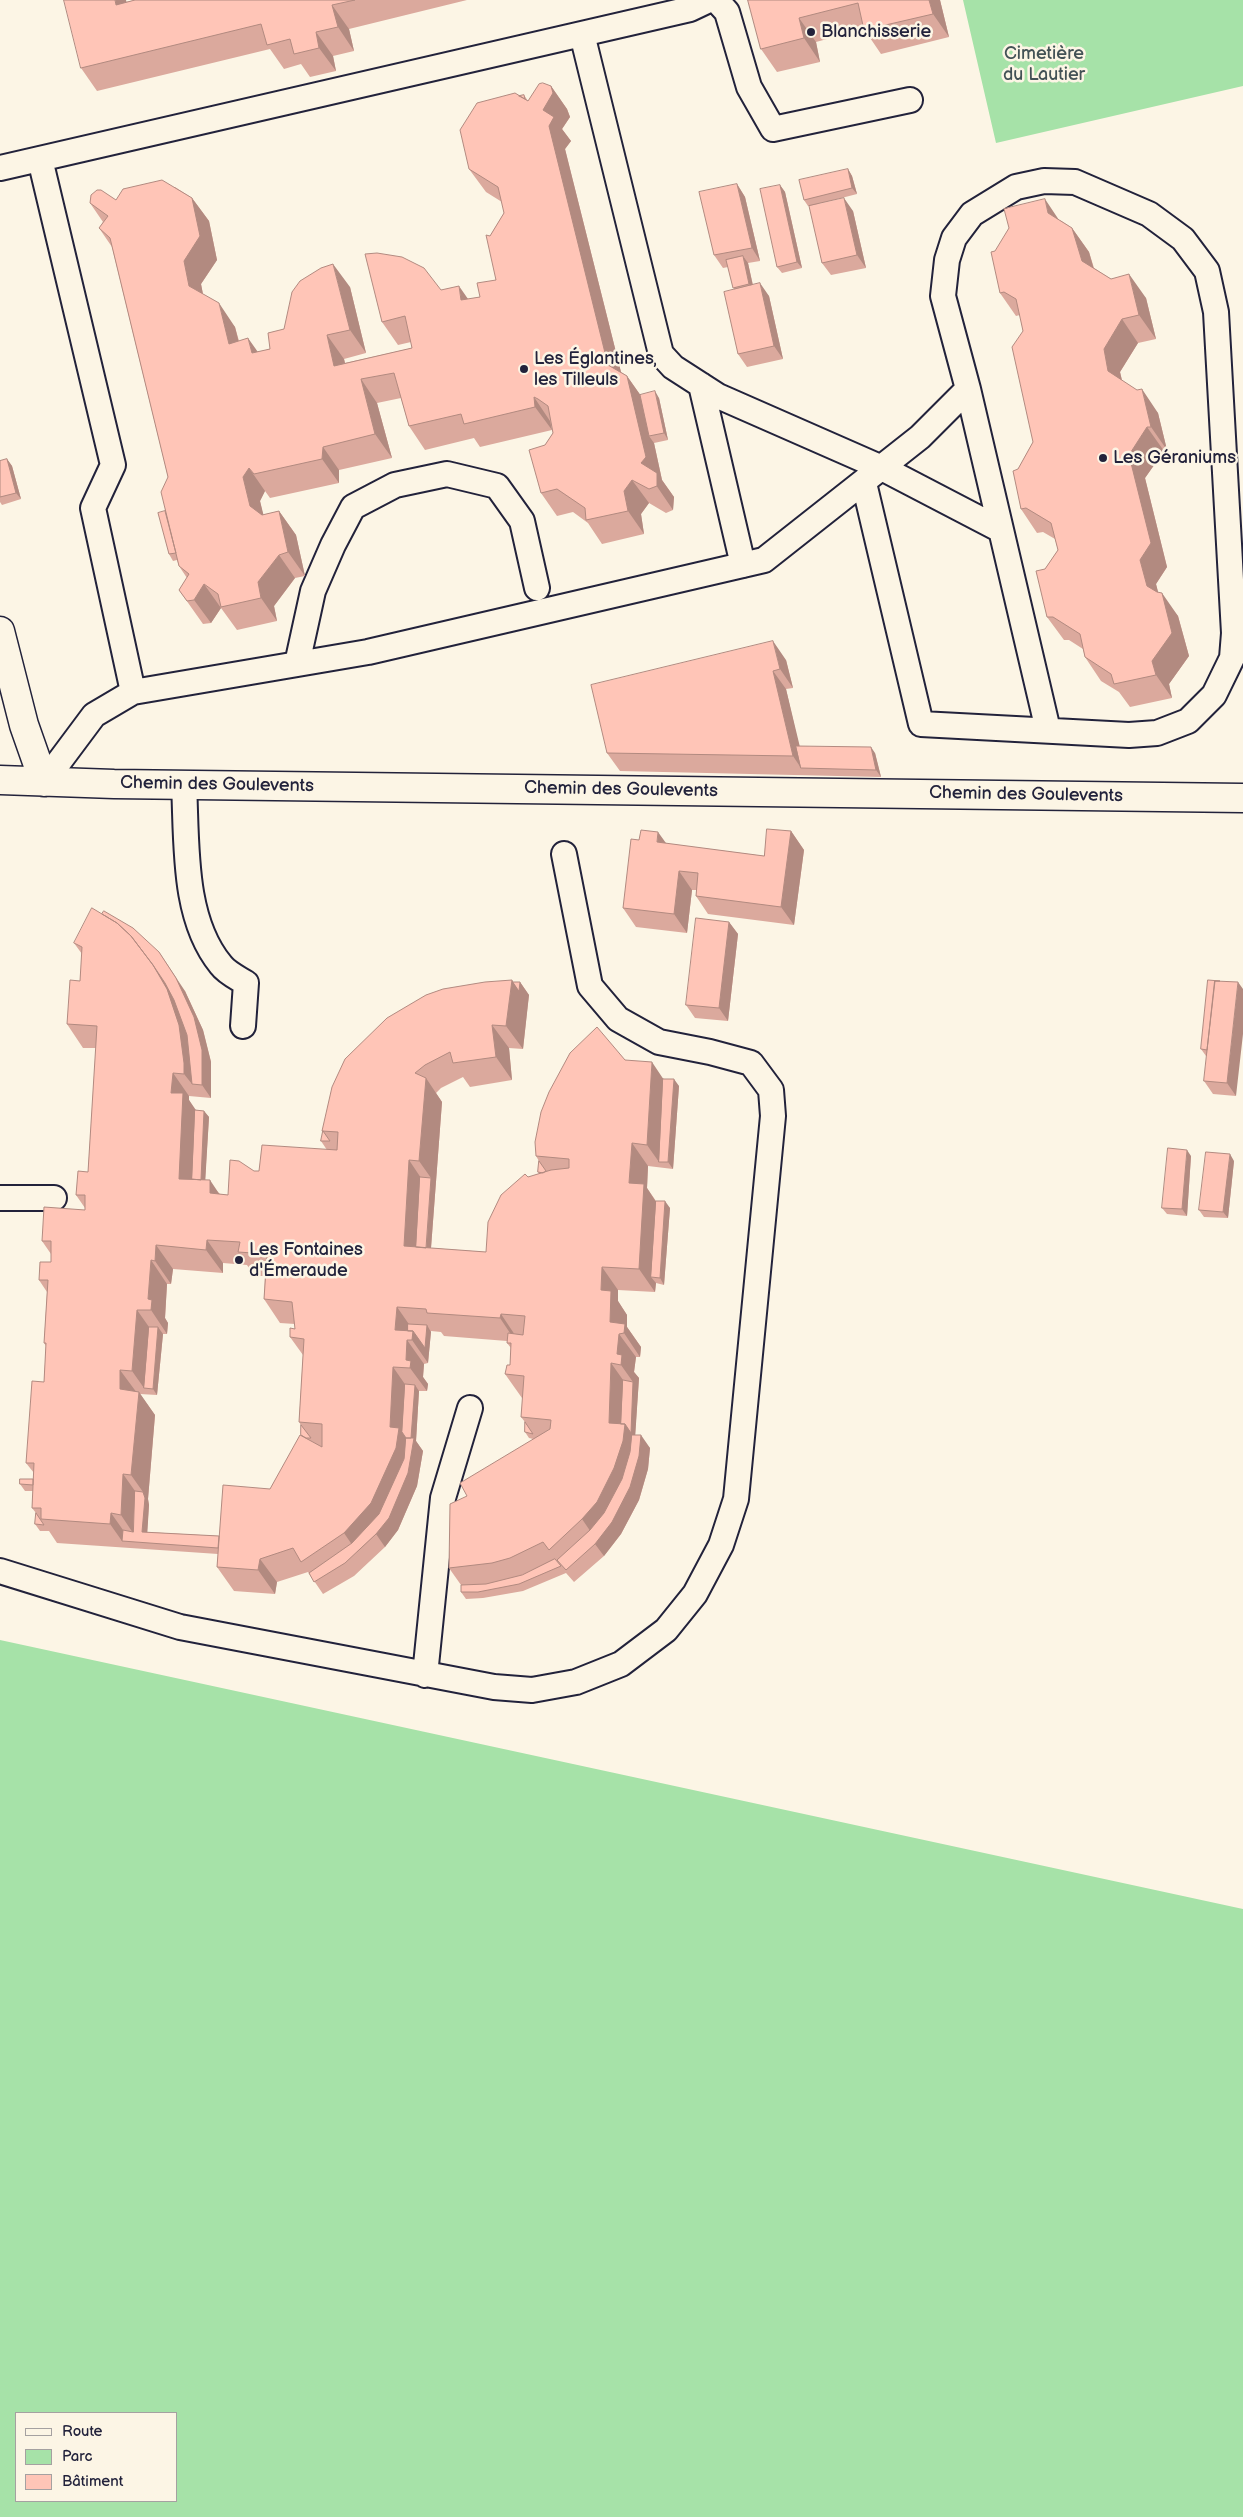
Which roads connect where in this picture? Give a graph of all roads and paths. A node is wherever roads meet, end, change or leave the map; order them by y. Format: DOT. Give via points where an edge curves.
graph roads {
  1 [pos="709,0"];
  2 [pos="716,0"];
  3 [pos="582,34"];
  4 [pos="910,100"];
  5 [pos="40,159"];
  6 [pos="0,168"];
  7 [pos="701,385"];
  8 [pos="968,389"];
  9 [pos="873,475"];
  10 [pos="1001,530"];
  11 [pos="743,565"];
  12 [pos="537,588"];
  13 [pos="0,631"];
  14 [pos="297,664"];
  15 [pos="133,692"];
  16 [pos="1048,730"];
  17 [pos="0,780"];
  18 [pos="44,782"];
  19 [pos="184,784"];
  20 [pos="1243,798"];
  21 [pos="564,854"];
  22 [pos="243,1026"];
  23 [pos="0,1198"];
  24 [pos="54,1198"];
  25 [pos="470,1408"];
  26 [pos="0,1571"];
  27 [pos="425,1675"];
  1 -- 3 [label="lane" via="690,9"];
  2 -- 4 [label="lane" via="728,12 749,87 773,128"];
  3 -- 5 [label="lane"];
  3 -- 7 [label="lane" via="661,354 673,367"];
  5 -- 6 [label="lane"];
  5 -- 15 [label="lane" via="113,465 93,508"];
  7 -- 9 [label="lane"];
  7 -- 11 [label="lane"];
  8 -- 9 [label="lane" via="920,437"];
  8 -- 10 [label="lane"];
  8 -- 16 [label="lane" via="942,296 947,260 954,238 972,214 1016,187 1044,181 1075,182 1106,194 1149,214 1183,239 1207,271 1216,312 1234,633 1232,658 1214,695 1188,721 1157,733 1129,735"];
  9 -- 10 [label="lane"];
  9 -- 11 [label="lane" via="764,560"];
  9 -- 16 [label="lane" via="920,724"];
  10 -- 16 [label="lane"];
  11 -- 14 [label="lane" via="368,652"];
  12 -- 14 [label="lane" via="522,521 497,486 447,474 395,485 353,506 313,591"];
  13 -- 18 [label="street" via="24,725"];
  14 -- 15 [label="lane"];
  15 -- 18 [label="lane" via="94,715"];
  17 -- 18 [label="street, Chemin des Goulevents"];
  18 -- 19 [label="street, Chemin des Goulevents"];
  19 -- 20 [label="street, Chemin des Goulevents"];
  19 -- 22 [label="lane" via="188,882 204,940 222,967 246,983"];
  21 -- 27 [label="lane" via="590,986 618,1019 659,1042 751,1063 771,1090 773,1116 736,1499 721,1545 695,1594 666,1630 621,1664 576,1682 532,1690"];
  23 -- 24 [label="lane"];
  25 -- 27 [label="lane" via="442,1498"];
  26 -- 27 [label="lane" via="180,1627"];
}
